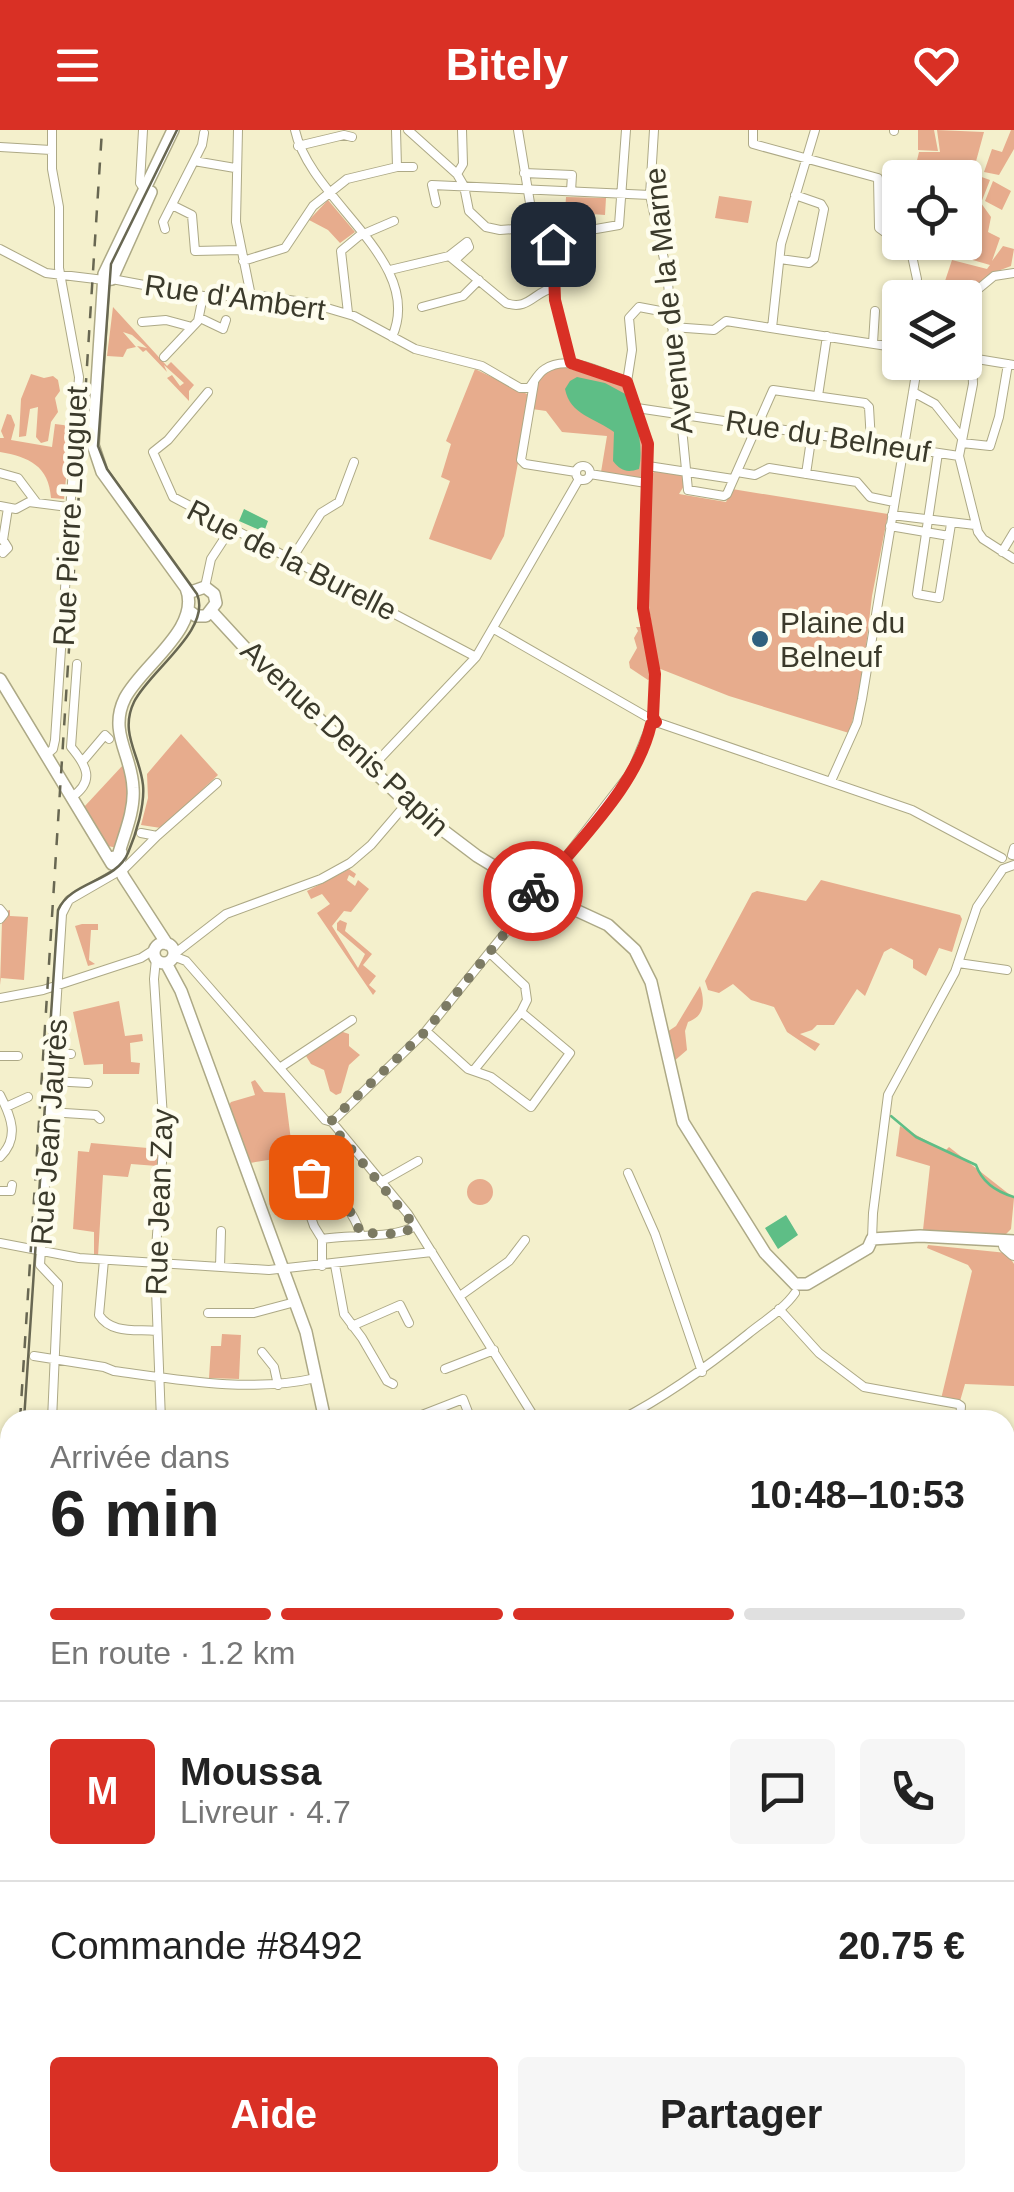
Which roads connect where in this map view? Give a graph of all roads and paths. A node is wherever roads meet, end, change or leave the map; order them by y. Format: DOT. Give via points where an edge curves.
graph roads {
  1 [pos="52,130"];
  2 [pos="144,130"];
  3 [pos="177,130"];
  4 [pos="238,130"];
  5 [pos="295,130"];
  6 [pos="396,130"];
  7 [pos="408,130"];
  8 [pos="462,130"];
  9 [pos="518,130"];
  10 [pos="626,130"];
  11 [pos="654,130"];
  12 [pos="753,130"];
  13 [pos="815,130"];
  14 [pos="204,133"];
  15 [pos="421,135"];
  16 [pos="352,137"];
  17 [pos="0,146"];
  18 [pos="298,146"];
  19 [pos="50,150"];
  20 [pos="808,160"];
  21 [pos="194,161"];
  22 [pos="412,167"];
  23 [pos="236,168"];
  24 [pos="397,168"];
  25 [pos="524,172"];
  26 [pos="457,174"];
  27 [pos="464,186"];
  28 [pos="528,189"];
  29 [pos="147,191"];
  30 [pos="571,191"];
  31 [pos="328,194"];
  32 [pos="623,194"];
  33 [pos="650,195"];
  34 [pos="795,195"];
  35 [pos="436,203"];
  36 [pos="172,205"];
  37 [pos="394,220"];
  38 [pos="547,226"];
  39 [pos="165,229"];
  40 [pos="365,234"];
  41 [pos="0,250"];
  42 [pos="240,250"];
  43 [pos="585,256"];
  44 [pos="553,259"];
  45 [pos="780,259"];
  46 [pos="243,261"];
  47 [pos="390,270"];
  48 [pos="1014,273"];
  49 [pos="60,274"];
  50 [pos="108,280"];
  51 [pos="479,280"];
  52 [pos="917,280"];
  53 [pos="982,286"];
  54 [pos="554,288"];
  55 [pos="203,296"];
  56 [pos="250,296"];
  57 [pos="422,308"];
  58 [pos="875,311"];
  59 [pos="671,312"];
  60 [pos="348,314"];
  61 [pos="200,318"];
  62 [pos="226,320"];
  63 [pos="142,322"];
  64 [pos="192,327"];
  65 [pos="672,327"];
  66 [pos="772,328"];
  67 [pos="827,336"];
  68 [pos="392,337"];
  69 [pos="873,343"];
  70 [pos="882,345"];
  71 [pos="164,358"];
  72 [pos="982,359"];
  73 [pos="571,363"];
  74 [pos="1011,364"];
  75 [pos="915,380"];
  76 [pos="971,380"];
  77 [pos="627,382"];
  78 [pos="532,390"];
  79 [pos="208,392"];
  80 [pos="913,392"];
  81 [pos="818,396"];
  82 [pos="637,408"];
  83 [pos="680,413"];
  84 [pos="756,425"];
  85 [pos="812,433"];
  86 [pos="962,440"];
  87 [pos="871,442"];
  88 [pos="903,447"];
  89 [pos="938,453"];
  90 [pos="959,456"];
  91 [pos="354,462"];
  92 [pos="686,472"];
  93 [pos="0,473"];
  94 [pos="806,474"];
  95 [pos="647,475"];
  96 [pos="577,476"];
  97 [pos="735,476"];
  98 [pos="36,502"];
  99 [pos="894,502"];
  100 [pos="4,507"];
  101 [pos="68,507"];
  102 [pos="892,515"];
  103 [pos="928,521"];
  104 [pos="951,524"];
  105 [pos="975,525"];
  106 [pos="890,526"];
  107 [pos="230,530"];
  108 [pos="926,532"];
  109 [pos="1014,532"];
  110 [pos="949,536"];
  111 [pos="1,544"];
  112 [pos="1002,552"];
  113 [pos="1014,559"];
  114 [pos="290,560"];
  115 [pos="194,590"];
  116 [pos="212,612"];
  117 [pos="191,613"];
  118 [pos="494,629"];
  119 [pos="476,657"];
  120 [pos="77,664"];
  121 [pos="0,677"];
  122 [pos="652,720"];
  123 [pos="109,739"];
  124 [pos="47,754"];
  125 [pos="82,761"];
  126 [pos="370,769"];
  127 [pos="832,781"];
  128 [pos="217,784"];
  129 [pos="72,797"];
  130 [pos="407,803"];
  131 [pos="141,833"];
  132 [pos="157,836"];
  133 [pos="1010,859"];
  134 [pos="118,867"];
  135 [pos="538,893"];
  136 [pos="0,908"];
  137 [pos="0,919"];
  138 [pos="490,953"];
  139 [pos="165,954"];
  140 [pos="958,962"];
  141 [pos="1007,970"];
  142 [pos="59,984"];
  143 [pos="0,998"];
  144 [pos="521,1012"];
  145 [pos="348,1024"];
  146 [pos="426,1031"];
  147 [pos="54,1053"];
  148 [pos="71,1054"];
  149 [pos="0,1056"];
  150 [pos="18,1056"];
  151 [pos="281,1067"];
  152 [pos="474,1070"];
  153 [pos="52,1081"];
  154 [pos="88,1083"];
  155 [pos="0,1095"];
  156 [pos="28,1097"];
  157 [pos="6,1108"];
  158 [pos="49,1112"];
  159 [pos="100,1118"];
  160 [pos="332,1122"];
  161 [pos="0,1156"];
  162 [pos="418,1161"];
  163 [pos="628,1174"];
  164 [pos="285,1181"];
  165 [pos="380,1182"];
  166 [pos="302,1184"];
  167 [pos="12,1185"];
  168 [pos="0,1191"];
  169 [pos="415,1226"];
  170 [pos="221,1231"];
  171 [pos="360,1233"];
  172 [pos="322,1239"];
  173 [pos="526,1240"];
  174 [pos="0,1243"];
  175 [pos="873,1244"];
  176 [pos="1011,1244"];
  177 [pos="41,1252"];
  178 [pos="432,1252"];
  179 [pos="104,1260"];
  180 [pos="156,1264"];
  181 [pos="335,1265"];
  182 [pos="322,1266"];
  183 [pos="220,1267"];
  184 [pos="283,1270"];
  185 [pos="798,1288"];
  186 [pos="460,1296"];
  187 [pos="295,1302"];
  188 [pos="779,1309"];
  189 [pos="208,1313"];
  190 [pos="408,1323"];
  191 [pos="352,1326"];
  192 [pos="156,1331"];
  193 [pos="494,1350"];
  194 [pos="262,1352"];
  195 [pos="34,1356"];
  196 [pos="56,1359"];
  197 [pos="446,1369"];
  198 [pos="702,1372"];
  199 [pos="159,1377"];
  200 [pos="316,1378"];
  201 [pos="393,1384"];
  202 [pos="278,1385"];
  203 [pos="446,1406"];
  204 [pos="53,1410"];
  205 [pos="161,1410"];
  206 [pos="323,1410"];
  207 [pos="435,1410"];
  208 [pos="447,1410"];
  209 [pos="467,1410"];
  210 [pos="530,1410"];
  211 [pos="639,1410"];
  212 [pos="961,1410"];
  1 -- 19 [label="street, Rue Pierre Louguet"];
  2 -- 29 [label="street" via="140,183"];
  3 -- 29 [label="main road"];
  4 -- 23 [label="street"];
  5 -- 18 [label="street"];
  6 -- 24 [label="street"];
  7 -- 15 [label="street"];
  8 -- 26 [label="street"];
  9 -- 25 [label="street"];
  10 -- 32 [label="street"];
  11 -- 33 [label="street, Avenue de la Marne"];
  12 -- 20 [label="street" via="752,143"];
  13 -- 20 [label="street"];
  14 -- 21 [label="street"];
  15 -- 26 [label="street"];
  16 -- 18 [label="street"];
  17 -- 19 [label="street"];
  18 -- 31 [label="street"];
  19 -- 49 [label="street, Rue Pierre Louguet"];
  20 -- 34 [label="street"];
  20 -- 52 [label="street" via="878,178 879,228 911,251"];
  21 -- 23 [label="street"];
  21 -- 36 [label="street"];
  22 -- 24 [label="street"];
  23 -- 42 [label="street"];
  24 -- 31 [label="street" via="352,176"];
  25 -- 28 [label="street"];
  25 -- 30 [label="street" via="572,175"];
  26 -- 27 [label="street"];
  27 -- 28 [label="street"];
  27 -- 35 [label="street" via="432,185"];
  27 -- 38 [label="street" via="469,211 483,226"];
  28 -- 30 [label="street"];
  28 -- 38 [label="street" via="532,208"];
  29 -- 50 [label="main road"];
  30 -- 32 [label="street"];
  31 -- 40 [label="street"];
  31 -- 46 [label="street" via="284,248"];
  32 -- 33 [label="street"];
  32 -- 38 [label="street" via="615,228"];
  33 -- 59 [label="street, Avenue de la Marne"];
  34 -- 45 [label="street"];
  34 -- 45 [label="street" via="824,210 814,260"];
  36 -- 39 [label="street"];
  36 -- 42 [label="street" via="192,215 195,250"];
  37 -- 40 [label="street"];
  38 -- 44 [label="street"];
  40 -- 47 [label="street"];
  40 -- 60 [label="street" via="341,252"];
  41 -- 49 [label="street, Rue d'Ambert"];
  42 -- 46 [label="street"];
  43 -- 44 [label="street"];
  44 -- 54 [label="street"];
  45 -- 66 [label="street"];
  46 -- 56 [label="street"];
  47 -- 51 [label="street" via="452,258"];
  47 -- 68 [label="street" via="399,317"];
  48 -- 53 [label="street"];
  49 -- 50 [label="street, Rue d'Ambert"];
  49 -- 101 [label="street, Rue Pierre Louguet" via="78,377"];
  50 -- 55 [label="street, Rue d'Ambert"];
  50 -- 115 [label="main road" via="95,456"];
  51 -- 54 [label="street" via="517,306"];
  51 -- 57 [label="street" via="463,296"];
  54 -- 73 [label="street"];
  55 -- 56 [label="street, Rue d'Ambert"];
  55 -- 61 [label="street"];
  56 -- 60 [label="street, Rue d'Ambert"];
  58 -- 69 [label="street"];
  59 -- 65 [label="street, Avenue de la Marne"];
  59 -- 77 [label="street" via="635,308"];
  60 -- 68 [label="street, Rue d'Ambert"];
  61 -- 62 [label="street" via="222,330"];
  61 -- 64 [label="street"];
  63 -- 64 [label="street"];
  64 -- 71 [label="street"];
  65 -- 66 [label="street" via="712,330 726,321"];
  65 -- 83 [label="street, Avenue de la Marne"];
  66 -- 67 [label="street"];
  67 -- 69 [label="street"];
  67 -- 81 [label="street"];
  68 -- 78 [label="street, Rue d'Ambert"];
  69 -- 70 [label="street"];
  72 -- 74 [label="street"];
  73 -- 77 [label="street"];
  73 -- 78 [label="street" via="546,369"];
  74 -- 86 [label="street" via="990,450"];
  75 -- 80 [label="street"];
  76 -- 86 [label="street"];
  77 -- 82 [label="street"];
  78 -- 96 [label="street" via="522,462"];
  79 -- 107 [label="street, Rue de la Burelle" via="152,456 172,498"];
  80 -- 86 [label="street" via="935,404"];
  80 -- 88 [label="street"];
  81 -- 84 [label="street" via="773,390"];
  81 -- 87 [label="street" via="867,404"];
  82 -- 83 [label="street, Rue du Belneuf"];
  82 -- 95 [label="street" via="648,444"];
  83 -- 84 [label="street, Rue du Belneuf"];
  83 -- 92 [label="street, Avenue de la Marne"];
  84 -- 85 [label="street, Rue du Belneuf"];
  84 -- 97 [label="street"];
  85 -- 87 [label="street, Rue du Belneuf"];
  85 -- 94 [label="street"];
  86 -- 90 [label="street"];
  87 -- 88 [label="street, Rue du Belneuf"];
  88 -- 89 [label="street, Rue du Belneuf"];
  88 -- 99 [label="street"];
  89 -- 90 [label="street, Rue du Belneuf"];
  89 -- 103 [label="street"];
  90 -- 105 [label="street"];
  91 -- 114 [label="street" via="339,502 321,513"];
  92 -- 95 [label="street"];
  92 -- 97 [label="street"];
  92 -- 97 [label="street" via="688,490 726,495"];
  93 -- 98 [label="street" via="18,478"];
  94 -- 97 [label="street" via="770,468"];
  94 -- 99 [label="street" via="860,483 870,497"];
  95 -- 96 [label="street"];
  95 -- 122 [label="street" via="643,608 655,674"];
  96 -- 118 [label="street"];
  98 -- 100 [label="street"];
  98 -- 101 [label="street"];
  99 -- 102 [label="street"];
  100 -- 111 [label="street"];
  101 -- 124 [label="street, Rue Pierre Louguet" via="55,740"];
  102 -- 103 [label="street"];
  102 -- 106 [label="street"];
  103 -- 104 [label="street"];
  103 -- 108 [label="street"];
  104 -- 105 [label="street"];
  104 -- 110 [label="street"];
  105 -- 112 [label="street"];
  106 -- 108 [label="street"];
  106 -- 127 [label="street" via="857,723"];
  107 -- 114 [label="street, Rue de la Burelle"];
  107 -- 115 [label="street"];
  108 -- 110 [label="street"];
  108 -- 110 [label="street" via="917,594 939,598"];
  109 -- 112 [label="street"];
  112 -- 113 [label="street"];
  114 -- 119 [label="street, Rue de la Burelle"];
  115 -- 116 [label="main road" via="212,591"];
  115 -- 117 [label="main road"];
  116 -- 117 [label="main road"];
  116 -- 126 [label="main road, Avenue Denis Papin"];
  117 -- 134 [label="main road" via="120,712 118,736 134,787"];
  118 -- 119 [label="street"];
  118 -- 122 [label="street"];
  119 -- 126 [label="street"];
  120 -- 125 [label="street" via="71,748"];
  121 -- 124 [label="main road"];
  122 -- 127 [label="street"];
  122 -- 135 [label="street" via="632,771"];
  123 -- 125 [label="street"];
  124 -- 129 [label="main road"];
  125 -- 129 [label="street" via="87,782"];
  126 -- 130 [label="main road, Avenue Denis Papin"];
  127 -- 133 [label="street" via="912,810"];
  128 -- 132 [label="street"];
  129 -- 134 [label="main road"];
  130 -- 135 [label="main road, Avenue Denis Papin"];
  130 -- 139 [label="street" via="371,845 336,872 234,910"];
  131 -- 132 [label="street"];
  132 -- 134 [label="street"];
  133 -- 140 [label="street" via="977,907"];
  134 -- 139 [label="main road"];
  134 -- 139 [label="main road"];
  134 -- 142 [label="street, Rue Jean Jaurès" via="65,904"];
  135 -- 138 [label="street"];
  135 -- 185 [label="main road, Avenue Denis Papin" via="608,926 638,953 652,982 683,1122 764,1252"];
  136 -- 137 [label="street"];
  138 -- 144 [label="street" via="525,986"];
  138 -- 146 [label="street"];
  139 -- 142 [label="street"];
  139 -- 151 [label="street" via="186,961"];
  139 -- 180 [label="street, Rue Jean Zay" via="155,984 164,1133"];
  139 -- 184 [label="main road"];
  140 -- 141 [label="street"];
  140 -- 175 [label="street" via="888,1095"];
  142 -- 143 [label="street"];
  142 -- 147 [label="street, Rue Jean Jaurès"];
  144 -- 152 [label="street"];
  144 -- 152 [label="street" via="570,1053 531,1106"];
  145 -- 151 [label="street"];
  146 -- 152 [label="street"];
  146 -- 160 [label="street"];
  147 -- 148 [label="street"];
  147 -- 153 [label="street, Rue Jean Jaurès"];
  149 -- 150 [label="street"];
  151 -- 160 [label="street"];
  153 -- 154 [label="street"];
  153 -- 158 [label="street, Rue Jean Jaurès"];
  155 -- 157 [label="street"];
  156 -- 157 [label="street"];
  157 -- 161 [label="street" via="12,1138"];
  158 -- 159 [label="street"];
  158 -- 177 [label="street, Rue Jean Jaurès"];
  160 -- 165 [label="street"];
  162 -- 165 [label="street"];
  163 -- 198 [label="street"];
  164 -- 166 [label="street"];
  165 -- 169 [label="street"];
  166 -- 171 [label="street" via="321,1180"];
  166 -- 172 [label="street"];
  167 -- 168 [label="street"];
  169 -- 171 [label="street" via="401,1234"];
  169 -- 178 [label="street"];
  170 -- 183 [label="street"];
  171 -- 172 [label="street"];
  172 -- 182 [label="street"];
  173 -- 186 [label="street" via="509,1261"];
  174 -- 177 [label="street"];
  175 -- 176 [label="main road" via="920,1236"];
  175 -- 185 [label="main road"];
  177 -- 179 [label="street"];
  177 -- 196 [label="street, Rue Jean Jaurès" via="41,1269 58,1284"];
  178 -- 181 [label="street"];
  178 -- 186 [label="street"];
  179 -- 180 [label="street"];
  179 -- 192 [label="street" via="102,1321"];
  180 -- 183 [label="street"];
  180 -- 192 [label="street, Rue Jean Zay"];
  181 -- 182 [label="street"];
  181 -- 191 [label="street"];
  182 -- 184 [label="street"];
  183 -- 184 [label="street"];
  184 -- 187 [label="main road"];
  185 -- 188 [label="street"];
  186 -- 193 [label="street"];
  187 -- 189 [label="street" via="252,1314"];
  187 -- 200 [label="main road"];
  188 -- 198 [label="street"];
  188 -- 212 [label="street" via="864,1387"];
  190 -- 191 [label="street" via="400,1306"];
  191 -- 201 [label="street"];
  192 -- 199 [label="street, Rue Jean Zay"];
  193 -- 197 [label="street"];
  193 -- 210 [label="street"];
  194 -- 202 [label="street"];
  195 -- 196 [label="street"];
  196 -- 199 [label="street"];
  196 -- 204 [label="street, Rue Jean Jaurès"];
  198 -- 211 [label="street"];
  199 -- 202 [label="street"];
  199 -- 205 [label="street, Rue Jean Zay"];
  200 -- 202 [label="street"];
  200 -- 206 [label="main road"];
  203 -- 207 [label="street"];
  203 -- 208 [label="street"];
  203 -- 209 [label="street" via="463,1400"];
}
